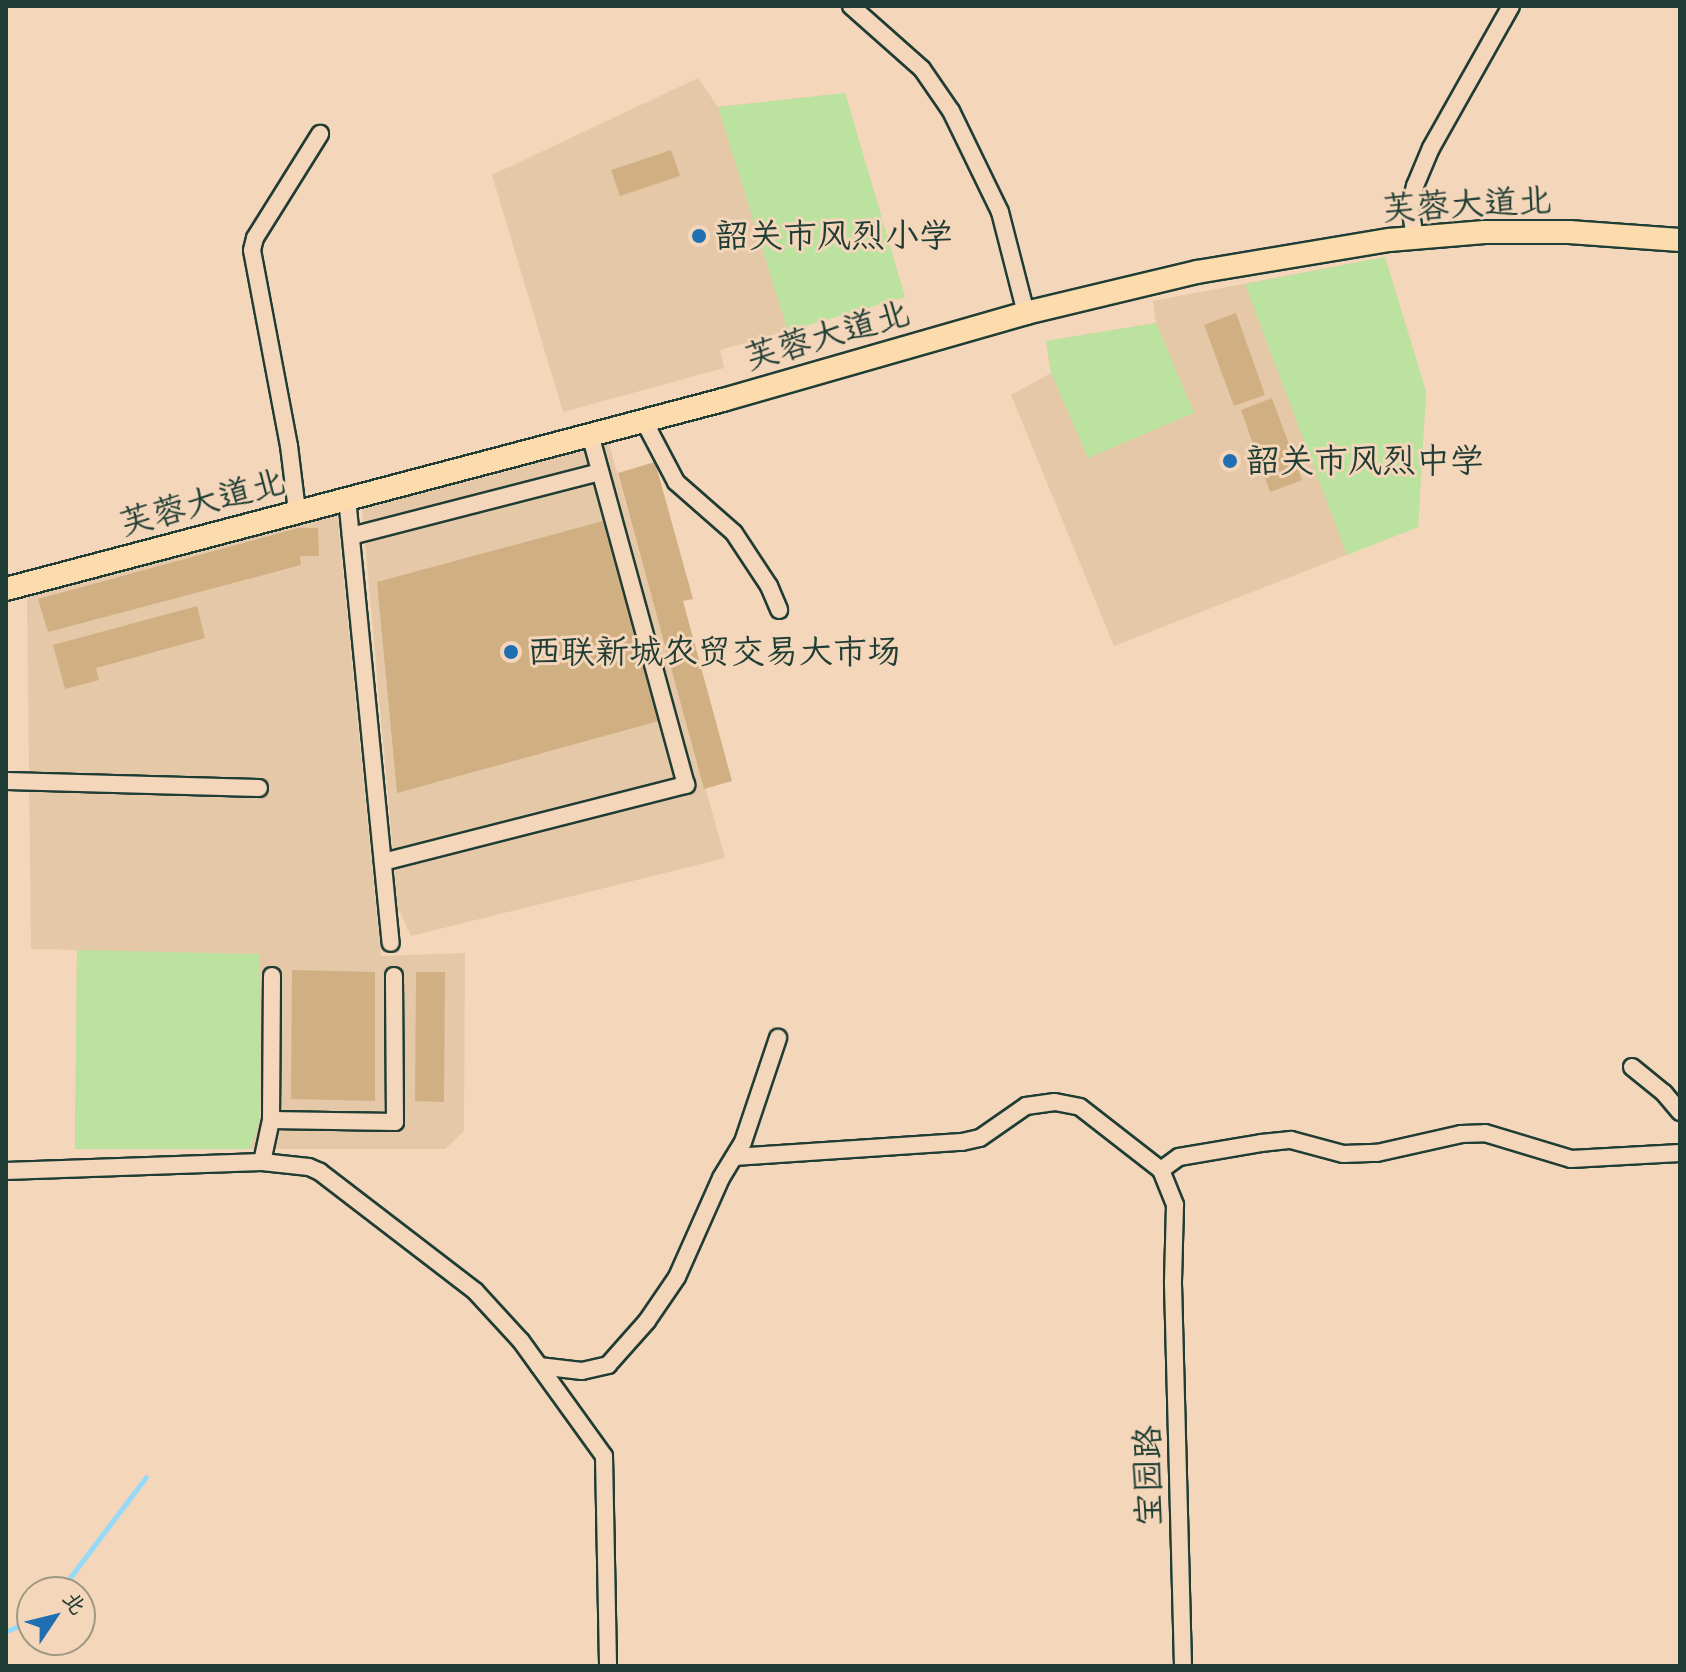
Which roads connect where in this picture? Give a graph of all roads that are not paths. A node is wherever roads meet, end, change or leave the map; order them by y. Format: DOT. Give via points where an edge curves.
graph roads {
  1 [pos="851,6"];
  2 [pos="1511,6"];
  3 [pos="320,134"];
  4 [pos="1415,238"];
  5 [pos="1680,240"];
  6 [pos="1026,313"];
  7 [pos="644,421"];
  8 [pos="590,435"];
  9 [pos="600,472"];
  10 [pos="347,498"];
  11 [pos="297,511"];
  12 [pos="351,536"];
  13 [pos="6,589"];
  14 [pos="779,610"];
  15 [pos="6,781"];
  16 [pos="259,788"];
  17 [pos="383,862"];
  18 [pos="391,943"];
  19 [pos="272,976"];
  20 [pos="394,976"];
  21 [pos="778,1038"];
  22 [pos="1632,1067"];
  23 [pos="1680,1112"];
  24 [pos="271,1120"];
  25 [pos="1680,1153"];
  26 [pos="734,1157"];
  27 [pos="262,1162"];
  28 [pos="1161,1170"];
  29 [pos="6,1171"];
  30 [pos="539,1366"];
  31 [pos="608,1666"];
  32 [pos="1183,1666"];
  1 -- 6 [label="street" via="922,69 951,111 1000,212"];
  2 -- 4 [label="street" via="1415,186 1410,206"];
  3 -- 11 [label="street" via="252,250"];
  4 -- 5 [label="main road, 芙蓉大道北" via="1555,232"];
  4 -- 6 [label="main road, 芙蓉大道北" via="1197,272"];
  6 -- 7 [label="main road, 芙蓉大道北"];
  7 -- 8 [label="main road, 芙蓉大道北"];
  7 -- 14 [label="street" via="676,482 734,533"];
  8 -- 9 [label="street"];
  8 -- 10 [label="main road, 芙蓉大道北"];
  9 -- 12 [label="street"];
  9 -- 17 [label="street" via="686,785"];
  10 -- 11 [label="main road, 芙蓉大道北"];
  10 -- 12 [label="street"];
  11 -- 13 [label="main road, 芙蓉大道北"];
  12 -- 17 [label="street"];
  15 -- 16 [label="street"];
  17 -- 18 [label="street"];
  19 -- 24 [label="street"];
  20 -- 24 [label="street" via="395,1122"];
  21 -- 26 [label="street"];
  22 -- 23 [label="street"];
  24 -- 27 [label="street"];
  25 -- 28 [label="street" via="1571,1159 1485,1133 1377,1153 1343,1154 1291,1140 1261,1143 1179,1157"];
  26 -- 28 [label="street" via="962,1142 980,1138 1026,1106 1055,1102 1080,1107"];
  26 -- 30 [label="street" via="677,1277 608,1365 582,1371"];
  27 -- 29 [label="street"];
  27 -- 30 [label="street" via="292,1163 320,1172 475,1291"];
  28 -- 32 [label="street, 宝园路" via="1175,1205"];
  30 -- 31 [label="street" via="604,1456"];
}
